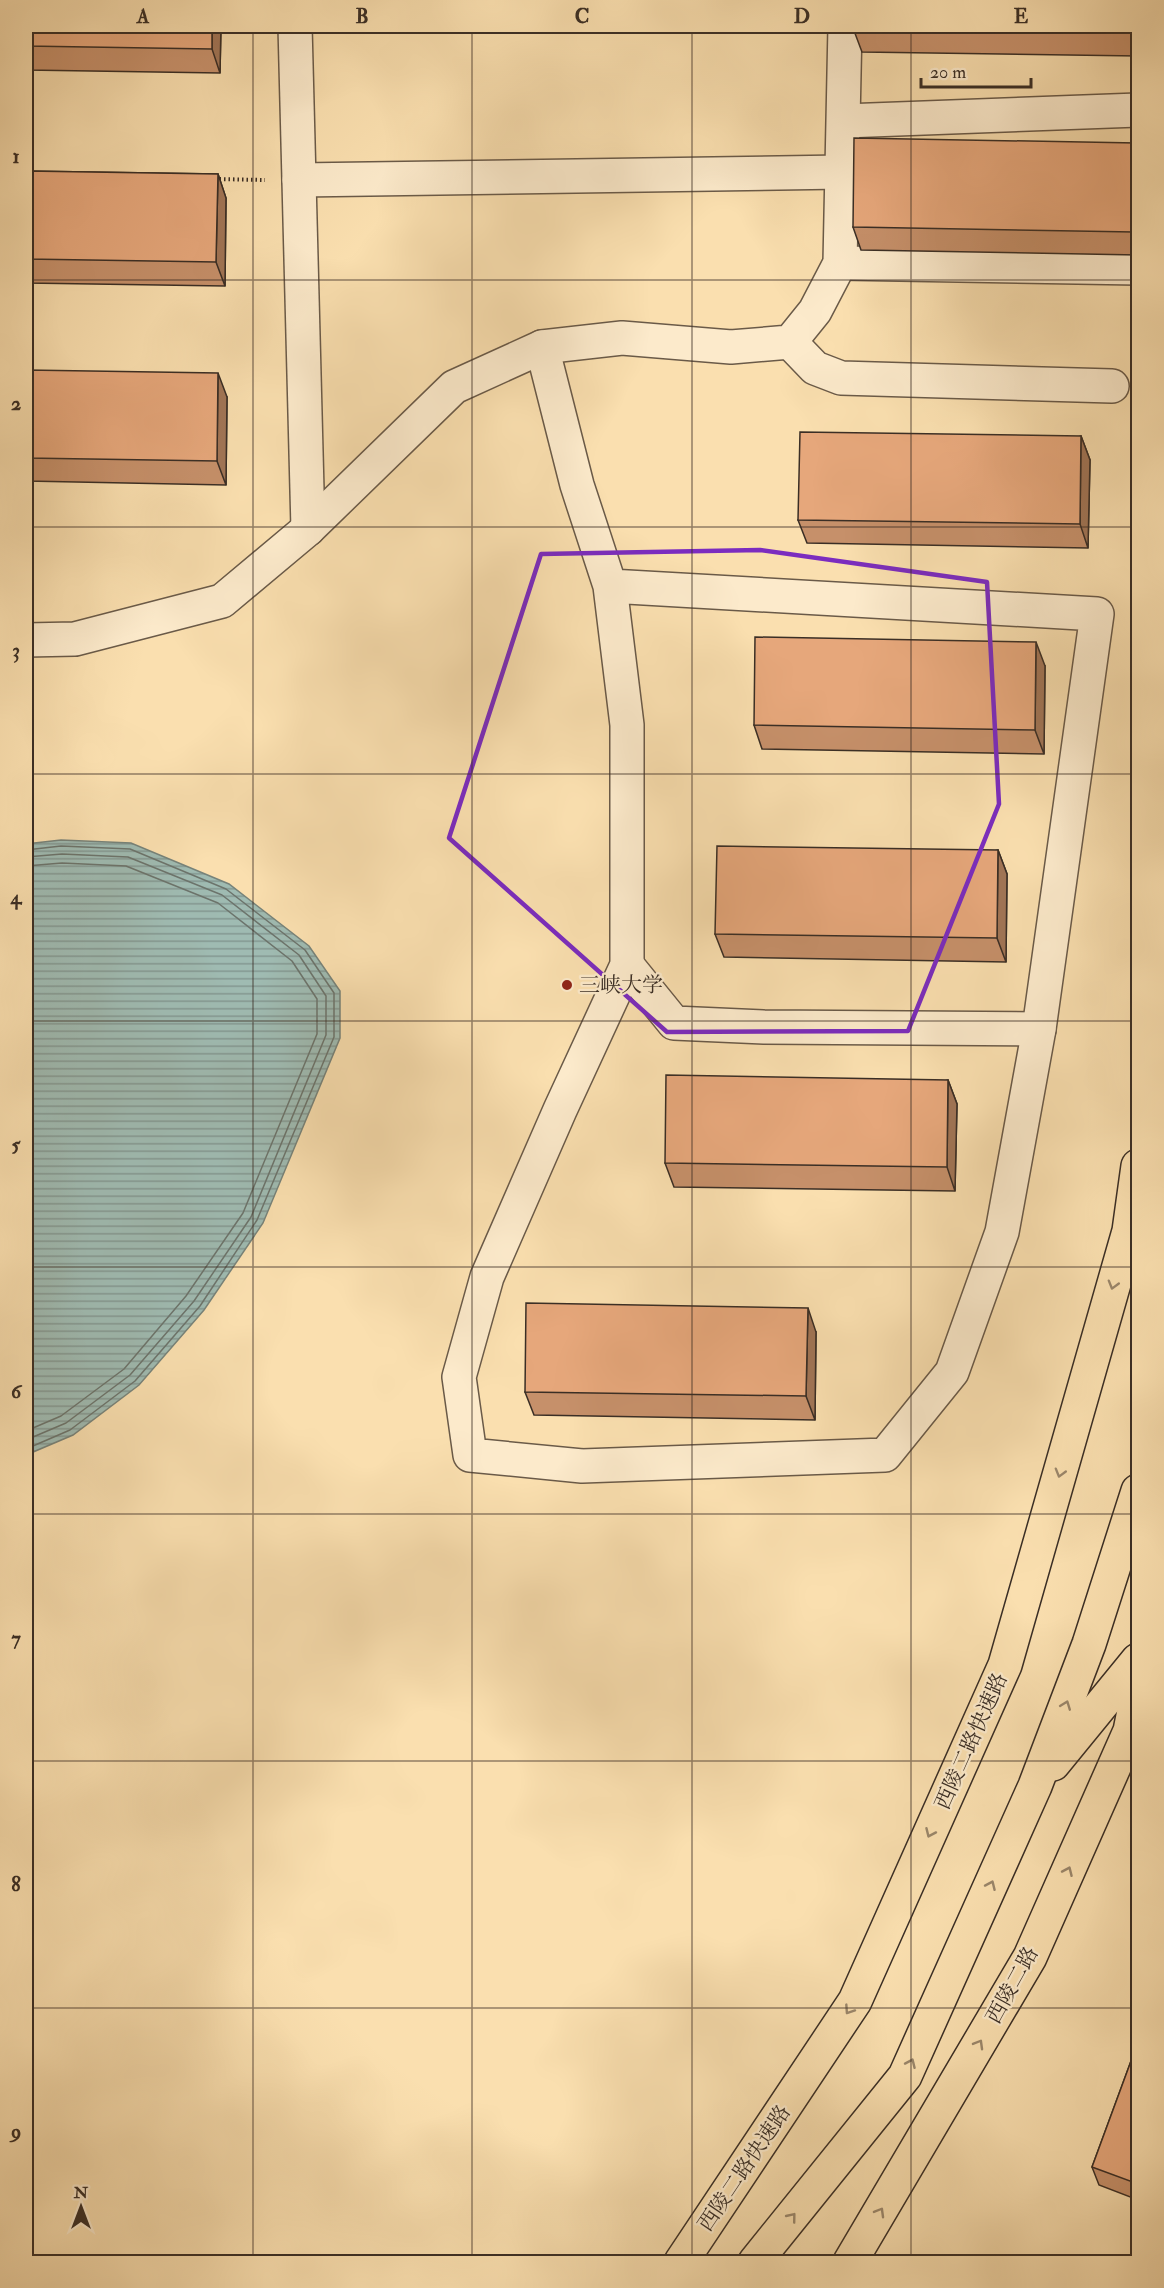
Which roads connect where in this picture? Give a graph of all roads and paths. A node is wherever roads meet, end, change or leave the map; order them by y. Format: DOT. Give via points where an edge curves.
graph roads {
  1 [pos="295,26"];
  2 [pos="845,26"];
  3 [pos="1138,110"];
  4 [pos="844,121"];
  5 [pos="843,172"];
  6 [pos="204,179"];
  7 [pos="299,180"];
  8 [pos="840,262"];
  9 [pos="1138,268"];
  10 [pos="790,342"];
  11 [pos="542,346"];
  12 [pos="1112,386"];
  13 [pos="308,529"];
  14 [pos="610,586"];
  15 [pos="26,640"];
  16 [pos="627,965"];
  17 [pos="1039,1029"];
  18 [pos="1138,1166"];
  19 [pos="1138,1491"];
  20 [pos="1138,1660"];
  21 [pos="1138,1691"];
  22 [pos="1035,1786"];
  23 [pos="681,2262"];
  24 [pos="755,2262"];
  25 [pos="850,2262"];
  1 -- 7 [label="lane"];
  2 -- 4 [label="lane"];
  3 -- 4 [label="lane"];
  4 -- 5 [label="lane"];
  5 -- 7 [label="lane"];
  5 -- 8 [label="lane"];
  6 -- 7 [label="path"];
  7 -- 13 [label="lane"];
  8 -- 9 [label="lane"];
  8 -- 10 [label="lane" via="815,312"];
  10 -- 11 [label="lane" via="731,347 622,338"];
  10 -- 12 [label="lane" via="815,368 841,378"];
  11 -- 13 [label="lane" via="454,387"];
  11 -- 14 [label="lane" via="577,486"];
  13 -- 15 [label="lane" via="222,602 75,639"];
  14 -- 16 [label="lane" via="627,725"];
  14 -- 17 [label="lane" via="1097,614"];
  16 -- 17 [label="lane" via="674,1023"];
  16 -- 17 [label="lane" via="487,1277 459,1377 470,1455 582,1466 885,1455 952,1372 998,1243"];
  18 -- 23 [label="main road, 西陵二路快速路, one-way" via="1129,1231 1005,1665 855,2001"];
  22 -- 19 [label="main road, one-way" via="1089,1644"];
  20 -- 22 [label="main road"];
  25 -- 21 [label="main road, 西陵二路, one-way" via="1030,1957 1130,1731"];
  24 -- 22 [label="main road, one-way" via="905,2076"];
}
